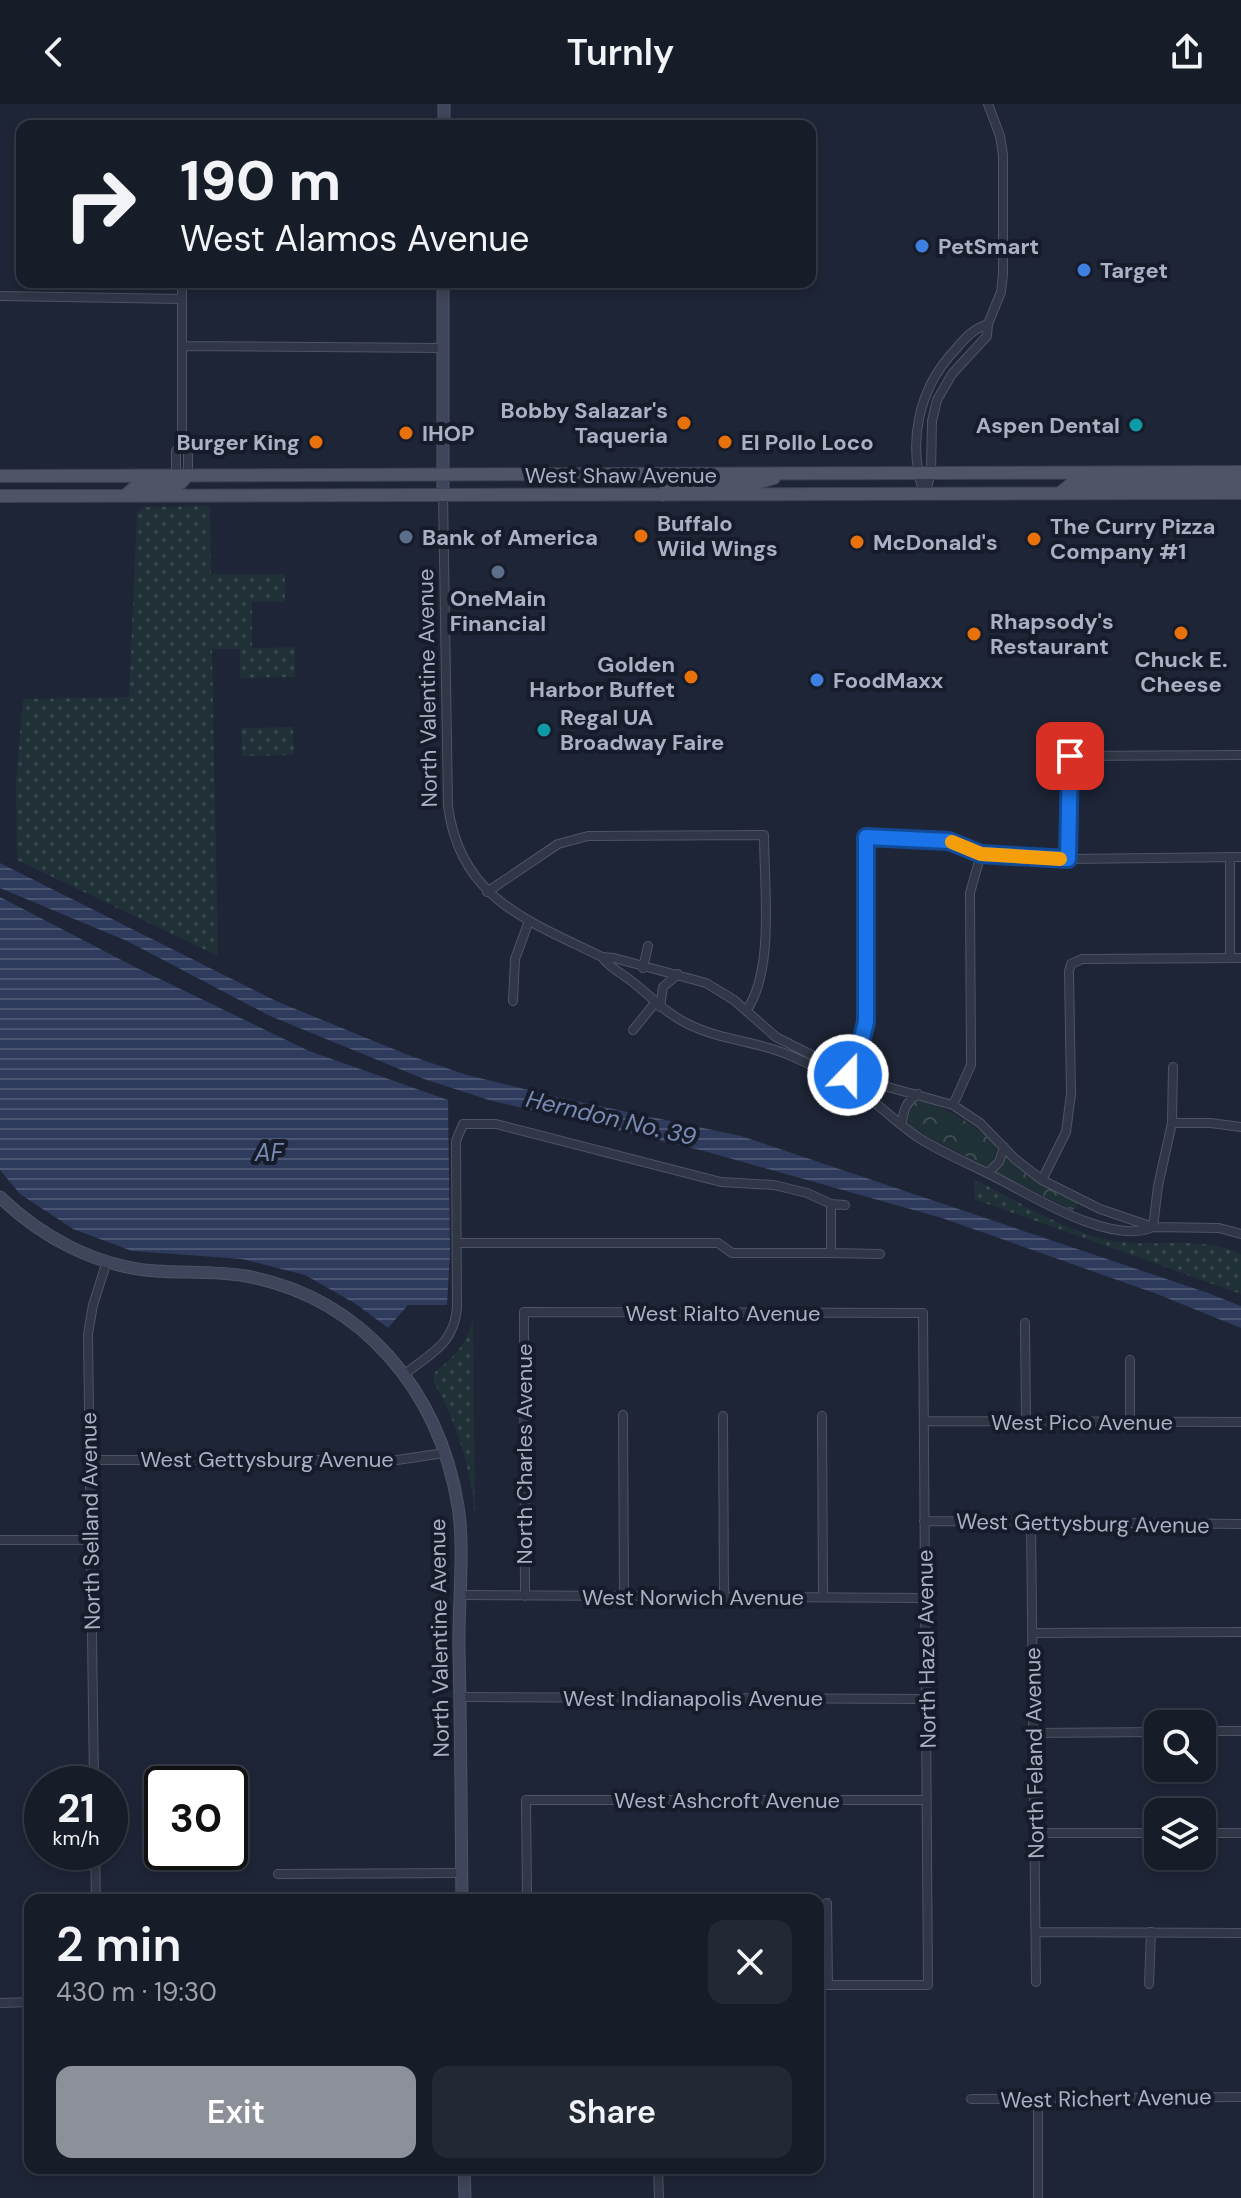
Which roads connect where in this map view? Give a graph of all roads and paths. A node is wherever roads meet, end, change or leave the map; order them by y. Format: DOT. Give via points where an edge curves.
graph roads {
  1 [pos="988,104"];
  2 [pos="182,288"];
  3 [pos="443,288"];
  4 [pos="0,296"];
  5 [pos="182,299"];
  6 [pos="988,324"];
  7 [pos="182,346"];
  8 [pos="443,348"];
  9 [pos="1241,472"];
  10 [pos="931,473"];
  11 [pos="1168,473"];
  12 [pos="792,474"];
  13 [pos="917,474"];
  14 [pos="182,475"];
  15 [pos="443,475"];
  16 [pos="0,476"];
  17 [pos="1241,482"];
  18 [pos="1060,493"];
  19 [pos="1162,493"];
  20 [pos="1241,493"];
  21 [pos="126,495"];
  22 [pos="443,495"];
  23 [pos="663,495"];
  24 [pos="925,495"];
  25 [pos="0,496"];
  26 [pos="1241,755"];
  27 [pos="981,854"];
  28 [pos="1230,857"];
  29 [pos="1241,857"];
  30 [pos="1068,859"];
  31 [pos="487,892"];
  32 [pos="529,921"];
  33 [pos="648,946"];
  34 [pos="602,957"];
  35 [pos="1230,958"];
  36 [pos="1241,958"];
  37 [pos="643,968"];
  38 [pos="679,974"];
  39 [pos="513,1001"];
  40 [pos="658,1005"];
  41 [pos="746,1011"];
  42 [pos="633,1030"];
  43 [pos="1173,1067"];
  44 [pos="846,1078"];
  45 [pos="918,1094"];
  46 [pos="953,1105"];
  47 [pos="1172,1123"];
  48 [pos="902,1125"];
  49 [pos="1241,1127"];
  50 [pos="1004,1147"];
  51 [pos="988,1173"];
  52 [pos="1042,1180"];
  53 [pos="0,1197"];
  54 [pos="831,1204"];
  55 [pos="845,1205"];
  56 [pos="1153,1227"];
  57 [pos="1241,1234"];
  58 [pos="457,1243"];
  59 [pos="831,1253"];
  60 [pos="880,1254"];
  61 [pos="107,1261"];
  62 [pos="524,1312"];
  63 [pos="923,1313"];
  64 [pos="1025,1323"];
  65 [pos="1130,1360"];
  66 [pos="405,1374"];
  67 [pos="623,1415"];
  68 [pos="723,1416"];
  69 [pos="822,1416"];
  70 [pos="924,1421"];
  71 [pos="1026,1422"];
  72 [pos="1130,1422"];
  73 [pos="1241,1422"];
  74 [pos="444,1453"];
  75 [pos="89,1460"];
  76 [pos="924,1521"];
  77 [pos="1031,1523"];
  78 [pos="1241,1524"];
  79 [pos="0,1540"];
  80 [pos="90,1540"];
  81 [pos="460,1595"];
  82 [pos="525,1596"];
  83 [pos="624,1596"];
  84 [pos="724,1597"];
  85 [pos="823,1597"];
  86 [pos="925,1598"];
  87 [pos="1241,1632"];
  88 [pos="1032,1633"];
  89 [pos="460,1697"];
  90 [pos="926,1699"];
  91 [pos="1216,1731"];
  92 [pos="1241,1731"];
  93 [pos="1144,1732"];
  94 [pos="1033,1733"];
  95 [pos="94,1766"];
  96 [pos="927,1800"];
  97 [pos="1034,1833"];
  98 [pos="1144,1833"];
  99 [pos="1216,1833"];
  100 [pos="1241,1833"];
  101 [pos="95,1870"];
  102 [pos="462,1873"];
  103 [pos="278,1874"];
  104 [pos="96,1894"];
  105 [pos="462,1894"];
  106 [pos="527,1894"];
  107 [pos="827,1903"];
  108 [pos="1036,1932"];
  109 [pos="1151,1932"];
  110 [pos="1241,1933"];
  111 [pos="824,1964"];
  112 [pos="1036,1982"];
  113 [pos="1149,1984"];
  114 [pos="824,1985"];
  115 [pos="24,2002"];
  116 [pos="0,2003"];
  117 [pos="1241,2097"];
  118 [pos="971,2099"];
  119 [pos="1038,2099"];
  120 [pos="464,2174"];
  121 [pos="658,2174"];
  122 [pos="465,2198"];
  123 [pos="659,2198"];
  124 [pos="1038,2198"];
  1 -- 6 [label="street" via="1000,136 1003,173 1002,280"];
  2 -- 5 [label="street"];
  3 -- 8 [label="street, North Valentine Avenue"];
  4 -- 5 [label="street"];
  5 -- 7 [label="street"];
  6 -- 10 [label="street" via="987,336 952,374 937,400"];
  6 -- 13 [label="street" via="975,329 928,386 919,415"];
  7 -- 8 [label="street"];
  7 -- 14 [label="street" via="182,445 188,452"];
  8 -- 15 [label="street, North Valentine Avenue"];
  9 -- 11 [label="main road, West Shaw Avenue"];
  10 -- 11 [label="main road, West Shaw Avenue"];
  10 -- 13 [label="main road, West Shaw Avenue"];
  10 -- 24 [label="street"];
  11 -- 18 [label="main road" via="1154,483 1071,484"];
  12 -- 13 [label="main road, West Shaw Avenue"];
  12 -- 15 [label="main road, West Shaw Avenue"];
  12 -- 23 [label="main road" via="753,484 676,484"];
  13 -- 24 [label="street"];
  14 -- 15 [label="main road, West Shaw Avenue"];
  14 -- 16 [label="main road, West Shaw Avenue"];
  14 -- 21 [label="main road" via="181,483 136,486"];
  15 -- 22 [label="street, North Valentine Avenue"];
  17 -- 19 [label="main road" via="1173,483"];
  18 -- 19 [label="main road, West Shaw Avenue"];
  18 -- 24 [label="main road, West Shaw Avenue"];
  19 -- 20 [label="main road, West Shaw Avenue"];
  21 -- 22 [label="main road, West Shaw Avenue"];
  21 -- 25 [label="main road, West Shaw Avenue"];
  22 -- 23 [label="main road, West Shaw Avenue"];
  22 -- 31 [label="street, North Valentine Avenue" via="448,806 463,856"];
  23 -- 24 [label="main road, West Shaw Avenue"];
  26 -- 30 [label="street" via="1070,756"];
  27 -- 30 [label="street"];
  27 -- 44 [label="street" via="949,841 866,837 866,1022"];
  27 -- 46 [label="street" via="970,893 971,1065"];
  28 -- 29 [label="street"];
  28 -- 30 [label="street"];
  28 -- 35 [label="street"];
  31 -- 32 [label="street, North Valentine Avenue"];
  31 -- 41 [label="street" via="558,844 588,836 764,835 765,964 760,988"];
  32 -- 34 [label="street, North Valentine Avenue"];
  32 -- 39 [label="street" via="515,959"];
  33 -- 37 [label="street"];
  34 -- 37 [label="street"];
  34 -- 40 [label="street"];
  35 -- 36 [label="street"];
  35 -- 52 [label="street" via="1082,959 1071,964 1066,1132"];
  37 -- 38 [label="street"];
  38 -- 40 [label="street" via="663,987"];
  38 -- 41 [label="street" via="720,990"];
  40 -- 42 [label="street"];
  40 -- 44 [label="street" via="705,1032 779,1051"];
  41 -- 44 [label="street" via="776,1037"];
  43 -- 47 [label="street"];
  44 -- 45 [label="street"];
  44 -- 48 [label="street"];
  45 -- 46 [label="street"];
  45 -- 48 [label="street" via="904,1107"];
  46 -- 50 [label="street"];
  47 -- 49 [label="street"];
  47 -- 56 [label="street"];
  48 -- 51 [label="street"];
  50 -- 51 [label="street"];
  50 -- 52 [label="street"];
  51 -- 56 [label="street" via="1090,1223 1142,1232"];
  52 -- 56 [label="street" via="1100,1209"];
  53 -- 61 [label="street, North Valentine Avenue" via="40,1230"];
  54 -- 55 [label="street"];
  54 -- 58 [label="street" via="774,1185 720,1182 496,1124 463,1124 456,1141"];
  54 -- 59 [label="street"];
  56 -- 57 [label="street" via="1219,1228"];
  58 -- 59 [label="street" via="718,1243 732,1253"];
  58 -- 66 [label="street" via="455,1325 443,1344"];
  59 -- 60 [label="street"];
  61 -- 66 [label="street, North Valentine Avenue" via="151,1271 244,1276 298,1292 356,1324"];
  61 -- 75 [label="street, North Selland Avenue" via="88,1334"];
  62 -- 63 [label="street, West Rialto Avenue"];
  62 -- 82 [label="street, North Charles Avenue"];
  63 -- 70 [label="street, North Hazel Avenue"];
  64 -- 71 [label="street"];
  65 -- 72 [label="street"];
  66 -- 74 [label="street, North Valentine Avenue"];
  67 -- 83 [label="street"];
  68 -- 84 [label="street"];
  69 -- 85 [label="street"];
  70 -- 71 [label="street, West Pico Avenue"];
  70 -- 76 [label="street, North Hazel Avenue"];
  71 -- 72 [label="street, West Pico Avenue"];
  72 -- 73 [label="street, West Pico Avenue"];
  74 -- 75 [label="street, West Gettysburg Avenue" via="397,1460"];
  74 -- 81 [label="street, North Valentine Avenue" via="458,1507"];
  75 -- 80 [label="street, North Selland Avenue"];
  76 -- 77 [label="street, West Gettysburg Avenue"];
  76 -- 86 [label="street, North Hazel Avenue"];
  77 -- 78 [label="street, West Gettysburg Avenue"];
  77 -- 88 [label="street, North Feland Avenue"];
  79 -- 80 [label="street"];
  80 -- 95 [label="street, North Selland Avenue"];
  81 -- 82 [label="street, West Norwich Avenue"];
  81 -- 89 [label="street, North Valentine Avenue"];
  82 -- 83 [label="street, West Norwich Avenue"];
  83 -- 84 [label="street, West Norwich Avenue"];
  84 -- 85 [label="street, West Norwich Avenue"];
  85 -- 86 [label="street, West Norwich Avenue"];
  86 -- 90 [label="street, North Hazel Avenue"];
  87 -- 88 [label="street"];
  88 -- 94 [label="street, North Feland Avenue"];
  89 -- 90 [label="street, West Indianapolis Avenue"];
  89 -- 102 [label="street, North Valentine Avenue"];
  90 -- 96 [label="street, North Hazel Avenue"];
  91 -- 92 [label="street"];
  93 -- 94 [label="street"];
  94 -- 97 [label="street, North Feland Avenue"];
  96 -- 106 [label="street, West Ashcroft Avenue" via="526,1800"];
  96 -- 114 [label="street, North Hazel Avenue" via="928,1985"];
  97 -- 98 [label="street"];
  97 -- 108 [label="street, North Feland Avenue"];
  99 -- 100 [label="street"];
  101 -- 104 [label="street"];
  102 -- 103 [label="street"];
  102 -- 105 [label="street, North Valentine Avenue"];
  107 -- 111 [label="street"];
  108 -- 109 [label="street"];
  108 -- 112 [label="street, North Feland Avenue"];
  109 -- 110 [label="street"];
  109 -- 113 [label="street"];
  115 -- 116 [label="street"];
  117 -- 119 [label="street, West Richert Avenue"];
  118 -- 119 [label="street, West Richert Avenue"];
  119 -- 124 [label="street"];
  120 -- 122 [label="street"];
  121 -- 123 [label="street"];
}
